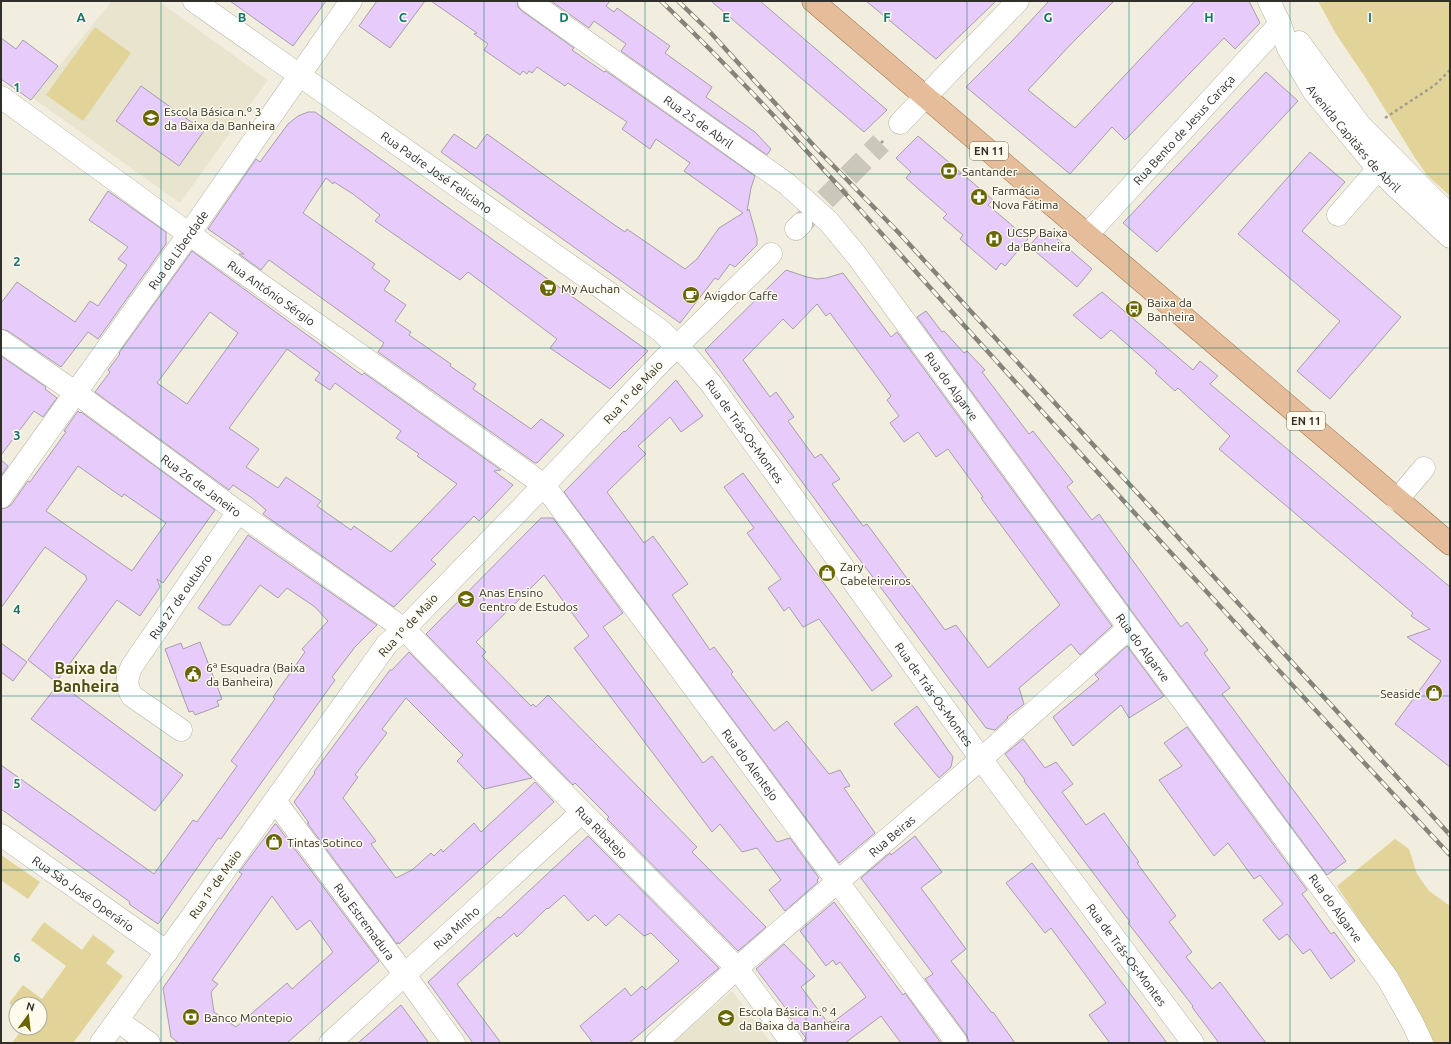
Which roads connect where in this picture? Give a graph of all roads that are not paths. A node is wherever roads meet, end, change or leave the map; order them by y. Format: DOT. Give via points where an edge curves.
graph roads {
  1 [pos="194,1"];
  2 [pos="351,1"];
  3 [pos="529,1"];
  4 [pos="813,1"];
  5 [pos="1018,1"];
  6 [pos="1268,1"];
  7 [pos="1280,24"];
  8 [pos="298,76"];
  9 [pos="1,97"];
  10 [pos="926,97"];
  11 [pos="900,123"];
  12 [pos="1378,169"];
  13 [pos="1338,215"];
  14 [pos="1450,216"];
  15 [pos="189,234"];
  16 [pos="1087,235"];
  17 [pos="1450,237"];
  18 [pos="771,254"];
  19 [pos="857,256"];
  20 [pos="1,341"];
  21 [pos="677,346"];
  22 [pos="76,394"];
  23 [pos="1424,468"];
  24 [pos="544,485"];
  25 [pos="1,497"];
  26 [pos="1398,500"];
  27 [pos="238,512"];
  28 [pos="1447,539"];
  29 [pos="1129,628"];
  30 [pos="404,629"];
  31 [pos="181,730"];
  32 [pos="981,759"];
  33 [pos="275,801"];
  34 [pos="582,812"];
  35 [pos="1,835"];
  36 [pos="838,882"];
  37 [pos="167,952"];
  38 [pos="737,968"];
  39 [pos="405,975"];
  40 [pos="118,1021"];
  41 [pos="101,1043"];
  42 [pos="149,1043"];
  43 [pos="330,1043"];
  44 [pos="454,1043"];
  45 [pos="656,1043"];
  46 [pos="792,1043"];
  47 [pos="957,1043"];
  48 [pos="1193,1043"];
  49 [pos="1422,1043"];
  1 -- 8 [label="street, Rua Padre José Feliciano"];
  2 -- 8 [label="street, Rua da Liberdade"];
  3 -- 19 [label="street, Rua 25 de Abril" via="787,184 829,222"];
  4 -- 10 [label="main road, EN 11"];
  5 -- 10 [label="street"];
  6 -- 7 [label="street, Avenida Capitães de Abril"];
  7 -- 12 [label="street, Avenida Capitães de Abril" via="1288,48 1314,92"];
  7 -- 14 [label="street, Avenida Capitães de Abril" via="1295,37 1360,125"];
  7 -- 16 [label="street, Rua Bento de Jesus Caraça"];
  8 -- 15 [label="street, Rua da Liberdade"];
  8 -- 21 [label="street, Rua Padre José Feliciano" via="606,291"];
  9 -- 15 [label="street, Rua António Sérgio"];
  10 -- 11 [label="street"];
  10 -- 16 [label="main road, EN 11"];
  12 -- 13 [label="street"];
  12 -- 17 [label="street, Avenida Capitães de Abril"];
  15 -- 22 [label="street, Rua da Liberdade"];
  15 -- 24 [label="street, Rua António Sérgio"];
  16 -- 26 [label="main road, EN 11"];
  18 -- 21 [label="street, Rua 1º de Maio"];
  19 -- 29 [label="street, Rua do Algarve"];
  20 -- 22 [label="street, Rua 26 de Janeiro"];
  21 -- 24 [label="street, Rua 1º de Maio"];
  21 -- 32 [label="street, Rua de Trás-Os-Montes" via="712,385"];
  22 -- 25 [label="street, Rua da Liberdade"];
  22 -- 27 [label="street, Rua 26 de Janeiro"];
  23 -- 26 [label="street"];
  24 -- 30 [label="street, Rua 1º de Maio"];
  24 -- 36 [label="street, Rua do Alentejo"];
  26 -- 28 [label="main road, EN 11"];
  27 -- 30 [label="street, Rua 26 de Janeiro"];
  27 -- 31 [label="street, Rua 27 de outubro" via="132,666 126,682 132,696"];
  29 -- 32 [label="street, Rua Beiras"];
  29 -- 49 [label="street, Rua do Algarve" via="1388,979"];
  30 -- 33 [label="street, Rua 1º de Maio" via="387,644"];
  30 -- 34 [label="street, Rua Ribatejo"];
  32 -- 36 [label="street, Rua Beiras"];
  32 -- 48 [label="street, Rua de Trás-Os-Montes"];
  33 -- 37 [label="street, Rua 1º de Maio"];
  33 -- 39 [label="street, Rua Estremadura"];
  34 -- 38 [label="street, Rua Ribatejo"];
  34 -- 39 [label="street, Rua Minho"];
  35 -- 37 [label="street, Rua São José Operário"];
  36 -- 38 [label="street, Rua Beiras"];
  36 -- 47 [label="street, Rua do Alentejo"];
  37 -- 40 [label="street, Rua 1º de Maio"];
  38 -- 45 [label="street, Rua Beiras"];
  38 -- 46 [label="street, Rua Ribatejo"];
  39 -- 43 [label="street, Rua Minho"];
  39 -- 44 [label="street, Rua Estremadura"];
  40 -- 41 [label="street, Rua 1º de Maio"];
  40 -- 42 [label="street"];
}
